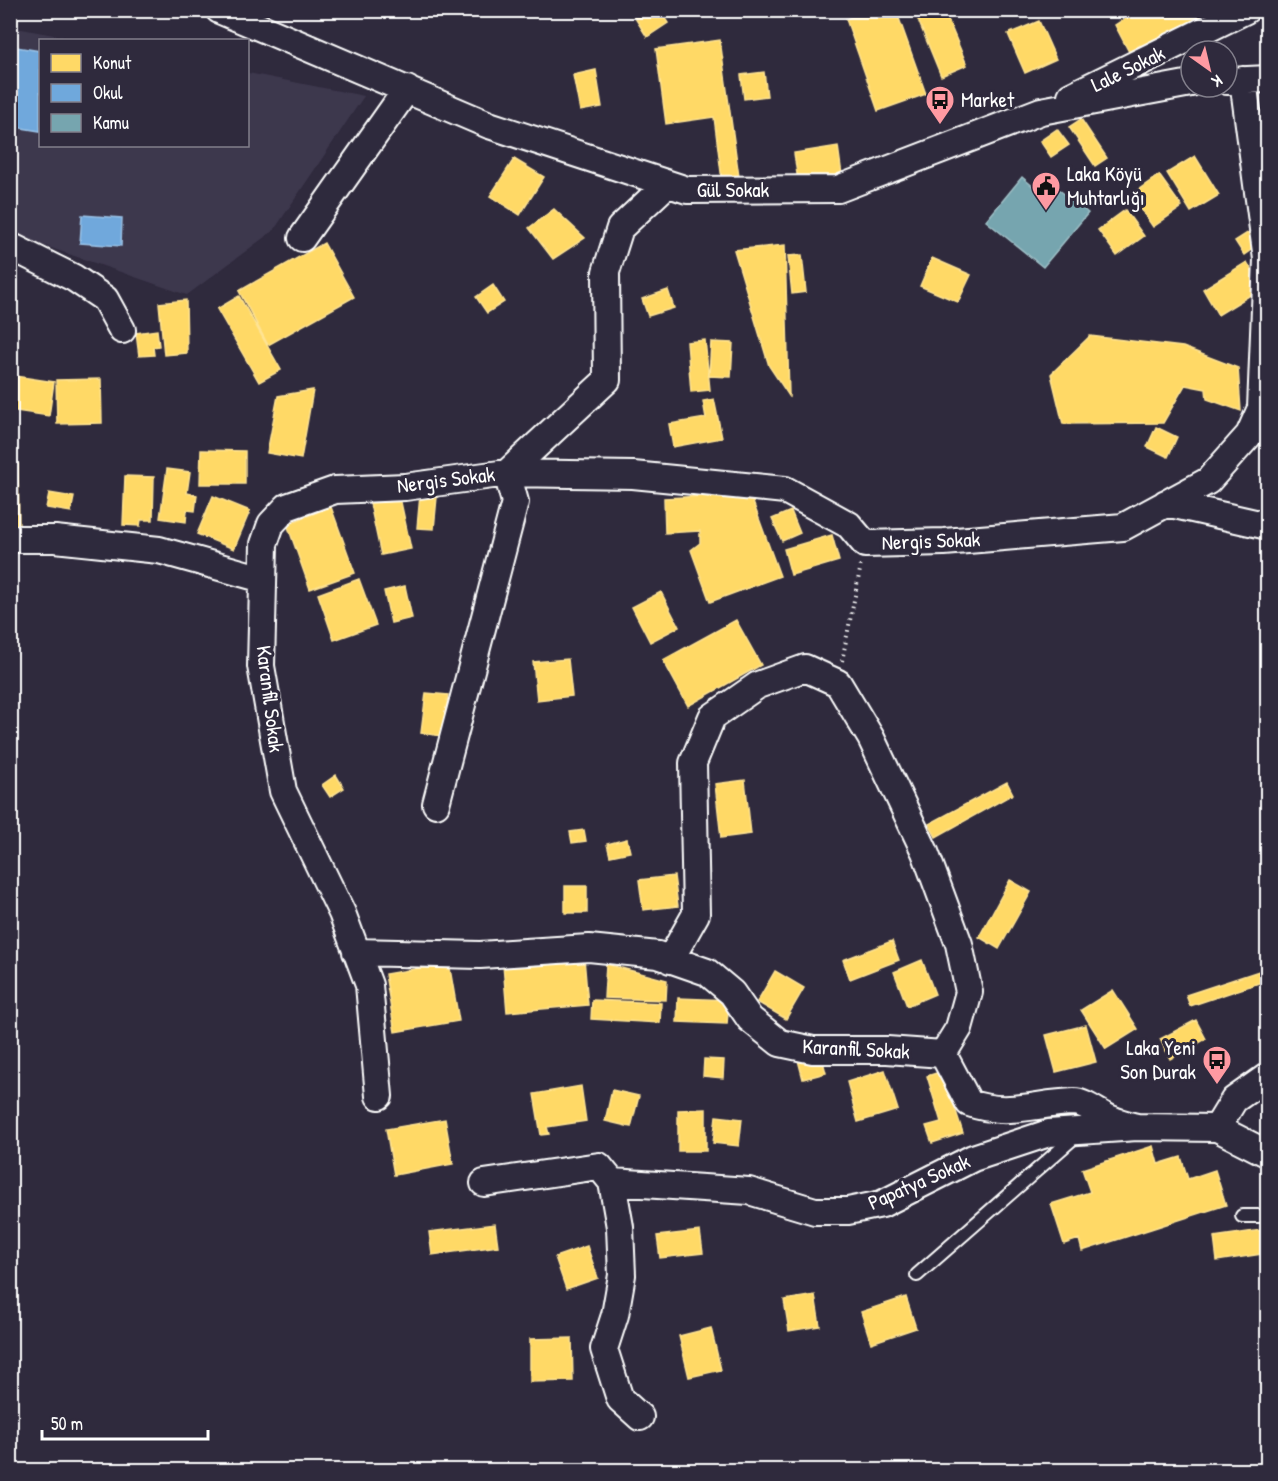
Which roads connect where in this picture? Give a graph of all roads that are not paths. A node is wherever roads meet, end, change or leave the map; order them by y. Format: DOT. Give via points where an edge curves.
graph roads {
  1 [pos="219,10"];
  2 [pos="1246,10"];
  3 [pos="1246,80"];
  4 [pos="1179,84"];
  5 [pos="407,88"];
  6 [pos="1041,111"];
  7 [pos="667,184"];
  8 [pos="302,238"];
  9 [pos="10,246"];
  10 [pos="122,330"];
  11 [pos="507,472"];
  12 [pos="1166,503"];
  13 [pos="1268,526"];
  14 [pos="10,539"];
  15 [pos="263,579"];
  16 [pos="436,804"];
  17 [pos="356,952"];
  18 [pos="670,960"];
  19 [pos="943,1054"];
  20 [pos="1268,1076"];
  21 [pos="379,1096"];
  22 [pos="1137,1127"];
  23 [pos="1217,1128"];
  24 [pos="1081,1131"];
  25 [pos="1268,1155"];
  26 [pos="612,1182"];
  27 [pos="484,1183"];
  28 [pos="1268,1215"];
  29 [pos="1242,1216"];
  30 [pos="917,1275"];
  31 [pos="639,1417"];
  1 -- 5 [label="street, Gül Sokak"];
  2 -- 6 [label="street, Lale Sokak"];
  3 -- 12 [label="street, Nergis Sokak" via="1267,259 1261,408 1249,435 1208,481"];
  4 -- 6 [label="street, Gül Sokak"];
  5 -- 7 [label="street, Gül Sokak" via="489,125"];
  5 -- 8 [label="street"];
  6 -- 7 [label="street, Gül Sokak" via="838,189 687,190"];
  7 -- 11 [label="street" via="620,228 606,272 607,380"];
  9 -- 10 [label="street" via="74,278 105,299"];
  11 -- 12 [label="street, Nergis Sokak" via="633,475 785,490 849,525 865,544 944,542 1123,526"];
  11 -- 15 [label="street, Nergis Sokak" via="405,487 335,490 287,507 271,524 264,544"];
  11 -- 16 [label="street" via="515,502"];
  12 -- 13 [label="street"];
  14 -- 15 [label="street" via="55,539 159,550"];
  15 -- 17 [label="street, Karanfil Sokak" via="261,666 283,791"];
  17 -- 18 [label="street, Karanfil Sokak" via="480,955 589,948"];
  17 -- 21 [label="street, Karanfil Sokak" via="369,985"];
  18 -- 19 [label="street, Karanfil Sokak" via="707,972 732,993 750,1019 780,1043 813,1050"];
  18 -- 19 [label="street" via="696,914 693,763 712,717 758,685 805,668 838,683 871,738 925,852 959,944 969,992 959,1028"];
  19 -- 22 [label="street" via="969,1103 997,1109 1076,1102 1112,1120"];
  20 -- 23 [label="street" via="1233,1100"];
  22 -- 23 [label="street, Papatya Sokak"];
  22 -- 24 [label="street, Papatya Sokak"];
  23 -- 25 [label="street"];
  24 -- 26 [label="street, Papatya Sokak" via="1049,1133 973,1158 882,1204 848,1211 815,1211 749,1191"];
  24 -- 30 [label="lane"];
  26 -- 27 [label="street, Papatya Sokak" via="599,1166"];
  26 -- 31 [label="street" via="620,1227 622,1275 604,1349 620,1399"];
  28 -- 29 [label="lane"];
}
